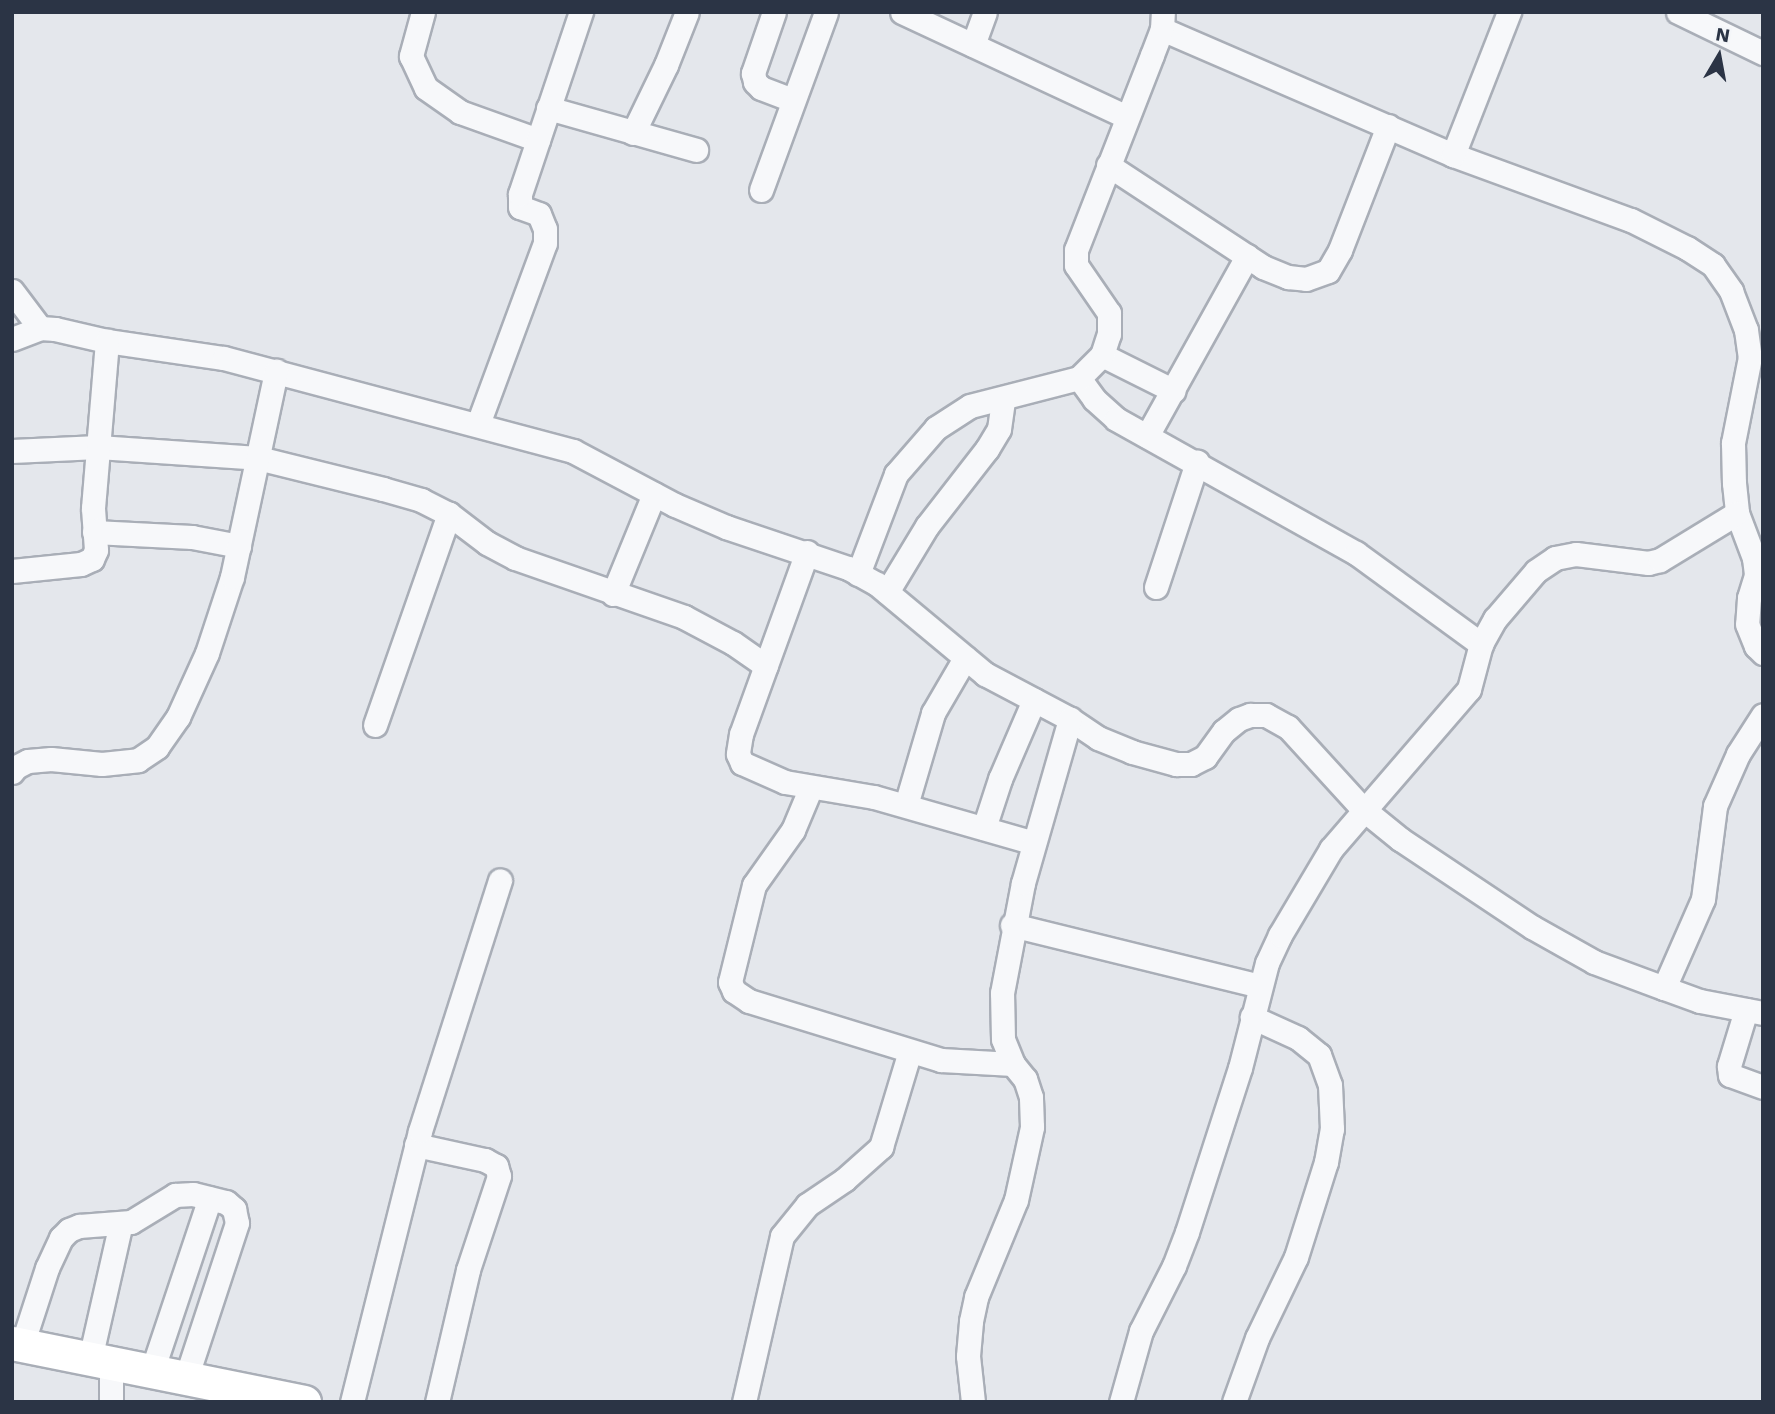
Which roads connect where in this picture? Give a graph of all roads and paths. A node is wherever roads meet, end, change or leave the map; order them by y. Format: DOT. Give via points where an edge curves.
graph roads {
  1 [pos="423,12"];
  2 [pos="581,12"];
  3 [pos="687,12"];
  4 [pos="774,12"];
  5 [pos="826,12"];
  6 [pos="902,12"];
  7 [pos="985,12"];
  8 [pos="1509,12"];
  9 [pos="1678,12"];
  10 [pos="1163,21"];
  11 [pos="973,45"];
  12 [pos="1763,53"];
  13 [pos="792,100"];
  14 [pos="548,108"];
  15 [pos="1127,117"];
  16 [pos="1388,126"];
  17 [pos="633,133"];
  18 [pos="538,141"];
  19 [pos="696,150"];
  20 [pos="1453,155"];
  21 [pos="1108,165"];
  22 [pos="761,190"];
  23 [pos="1247,256"];
  24 [pos="12,291"];
  25 [pos="40,328"];
  26 [pos="12,339"];
  27 [pos="107,341"];
  28 [pos="1102,355"];
  29 [pos="276,370"];
  30 [pos="1079,377"];
  31 [pos="1174,391"];
  32 [pos="1003,399"];
  33 [pos="478,424"];
  34 [pos="1147,436"];
  35 [pos="98,447"];
  36 [pos="12,451"];
  37 [pos="258,458"];
  38 [pos="1197,462"];
  39 [pos="654,494"];
  40 [pos="1737,513"];
  41 [pos="449,514"];
  42 [pos="94,532"];
  43 [pos="239,546"];
  44 [pos="807,552"];
  45 [pos="12,571"];
  46 [pos="858,574"];
  47 [pos="1156,586"];
  48 [pos="887,592"];
  49 [pos="613,594"];
  50 [pos="1481,644"];
  51 [pos="1763,653"];
  52 [pos="965,658"];
  53 [pos="766,666"];
  54 [pos="1034,700"];
  55 [pos="1763,715"];
  56 [pos="1070,719"];
  57 [pos="375,724"];
  58 [pos="12,772"];
  59 [pos="811,787"];
  60 [pos="906,805"];
  61 [pos="1363,809"];
  62 [pos="984,828"];
  63 [pos="1034,843"];
  64 [pos="500,880"];
  65 [pos="1012,925"];
  66 [pos="1260,986"];
  67 [pos="1664,988"];
  68 [pos="1754,1012"];
  69 [pos="1252,1017"];
  70 [pos="910,1051"];
  71 [pos="1013,1064"];
  72 [pos="1763,1087"];
  73 [pos="416,1145"];
  74 [pos="210,1198"];
  75 [pos="121,1223"];
  76 [pos="17,1344"];
  77 [pos="100,1361"];
  78 [pos="152,1371"];
  79 [pos="186,1378"];
  80 [pos="111,1402"];
  81 [pos="304,1402"];
  82 [pos="352,1402"];
  83 [pos="437,1402"];
  84 [pos="744,1402"];
  85 [pos="972,1402"];
  86 [pos="1121,1402"];
  87 [pos="1234,1402"];
  1 -- 18 [label="street" via="411,56 426,88 460,112"];
  2 -- 14 [label="street"];
  3 -- 17 [label="street"];
  4 -- 13 [label="street" via="753,73 761,88"];
  5 -- 13 [label="street"];
  6 -- 11 [label="street"];
  7 -- 11 [label="street"];
  8 -- 20 [label="street"];
  9 -- 12 [label="street"];
  10 -- 15 [label="street"];
  10 -- 16 [label="street"];
  11 -- 15 [label="street"];
  13 -- 22 [label="street"];
  14 -- 17 [label="street"];
  14 -- 18 [label="street"];
  15 -- 21 [label="street"];
  16 -- 20 [label="street"];
  16 -- 23 [label="street" via="1328,271 1306,279 1288,277"];
  17 -- 19 [label="street"];
  18 -- 33 [label="street" via="520,207 539,214 545,243"];
  20 -- 40 [label="street" via="1631,220 1713,265 1731,291 1750,356 1734,443"];
  21 -- 23 [label="street"];
  21 -- 28 [label="street" via="1076,250 1076,265 1109,313 1111,324"];
  23 -- 31 [label="street"];
  24 -- 25 [label="street"];
  25 -- 26 [label="street"];
  25 -- 27 [label="street"];
  27 -- 29 [label="street"];
  27 -- 35 [label="street"];
  28 -- 30 [label="street"];
  28 -- 31 [label="street"];
  29 -- 33 [label="street"];
  29 -- 37 [label="street"];
  30 -- 32 [label="street"];
  30 -- 34 [label="street" via="1104,410"];
  31 -- 34 [label="street"];
  32 -- 46 [label="street" via="958,411 914,450 896,474"];
  32 -- 48 [label="street" via="999,429 987,449 927,526"];
  33 -- 39 [label="street" via="573,450"];
  34 -- 38 [label="street"];
  35 -- 36 [label="street"];
  35 -- 37 [label="street"];
  35 -- 42 [label="street"];
  37 -- 41 [label="street" via="421,500"];
  37 -- 43 [label="street"];
  38 -- 47 [label="street"];
  38 -- 50 [label="street" via="1356,553"];
  39 -- 44 [label="street" via="726,527"];
  39 -- 49 [label="street"];
  40 -- 50 [label="street" via="1648,563 1576,554 1555,558 1536,571 1495,619"];
  40 -- 51 [label="street" via="1756,575 1747,624"];
  41 -- 49 [label="street" via="515,558"];
  41 -- 57 [label="street"];
  42 -- 43 [label="street" via="192,537"];
  42 -- 45 [label="street" via="92,559"];
  43 -- 58 [label="street" via="207,653 178,717 157,747 138,760 102,764 28,761"];
  44 -- 46 [label="street"];
  44 -- 53 [label="street"];
  46 -- 48 [label="street"];
  48 -- 52 [label="street"];
  49 -- 53 [label="street" via="684,617"];
  50 -- 61 [label="street" via="1469,689"];
  52 -- 54 [label="street"];
  52 -- 60 [label="street" via="926,731"];
  53 -- 59 [label="street" via="738,754 742,763 763,774"];
  54 -- 56 [label="street"];
  54 -- 62 [label="street" via="999,779"];
  55 -- 67 [label="street" via="1738,754 1715,806 1703,899"];
  56 -- 61 [label="street" via="1132,752 1191,764 1205,757 1239,719 1266,715 1288,727"];
  56 -- 63 [label="street"];
  59 -- 60 [label="street"];
  59 -- 70 [label="street" via="793,830 754,885 730,982 734,991 749,1001"];
  60 -- 62 [label="street"];
  61 -- 66 [label="street" via="1331,849 1280,934"];
  61 -- 67 [label="street" via="1532,928 1594,962"];
  62 -- 63 [label="street"];
  63 -- 65 [label="street"];
  64 -- 73 [label="street"];
  65 -- 66 [label="street"];
  65 -- 71 [label="street" via="1002,993 1003,1039"];
  66 -- 69 [label="street"];
  67 -- 68 [label="street"];
  68 -- 72 [label="street" via="1728,1066 1730,1075"];
  69 -- 86 [label="street" via="1187,1232 1141,1331"];
  69 -- 87 [label="street" via="1298,1038 1319,1055 1330,1085 1332,1129 1296,1257 1257,1338"];
  70 -- 71 [label="street" via="970,1064"];
  70 -- 84 [label="street" via="881,1147 807,1205 782,1236"];
  71 -- 85 [label="street" via="1031,1097 1032,1127 1016,1200 976,1297 968,1356"];
  73 -- 82 [label="street"];
  73 -- 83 [label="street" via="485,1160 496,1166 499,1176 468,1270"];
  74 -- 75 [label="street" via="175,1195 131,1222"];
  74 -- 78 [label="street"];
  74 -- 79 [label="street" via="234,1209 237,1223"];
  75 -- 76 [label="street" via="79,1226 61,1238"];
  75 -- 77 [label="street"];
  76 -- 77 [label="main road"];
  77 -- 78 [label="main road"];
  77 -- 80 [label="street"];
  78 -- 79 [label="main road"];
  79 -- 81 [label="main road"];
}
